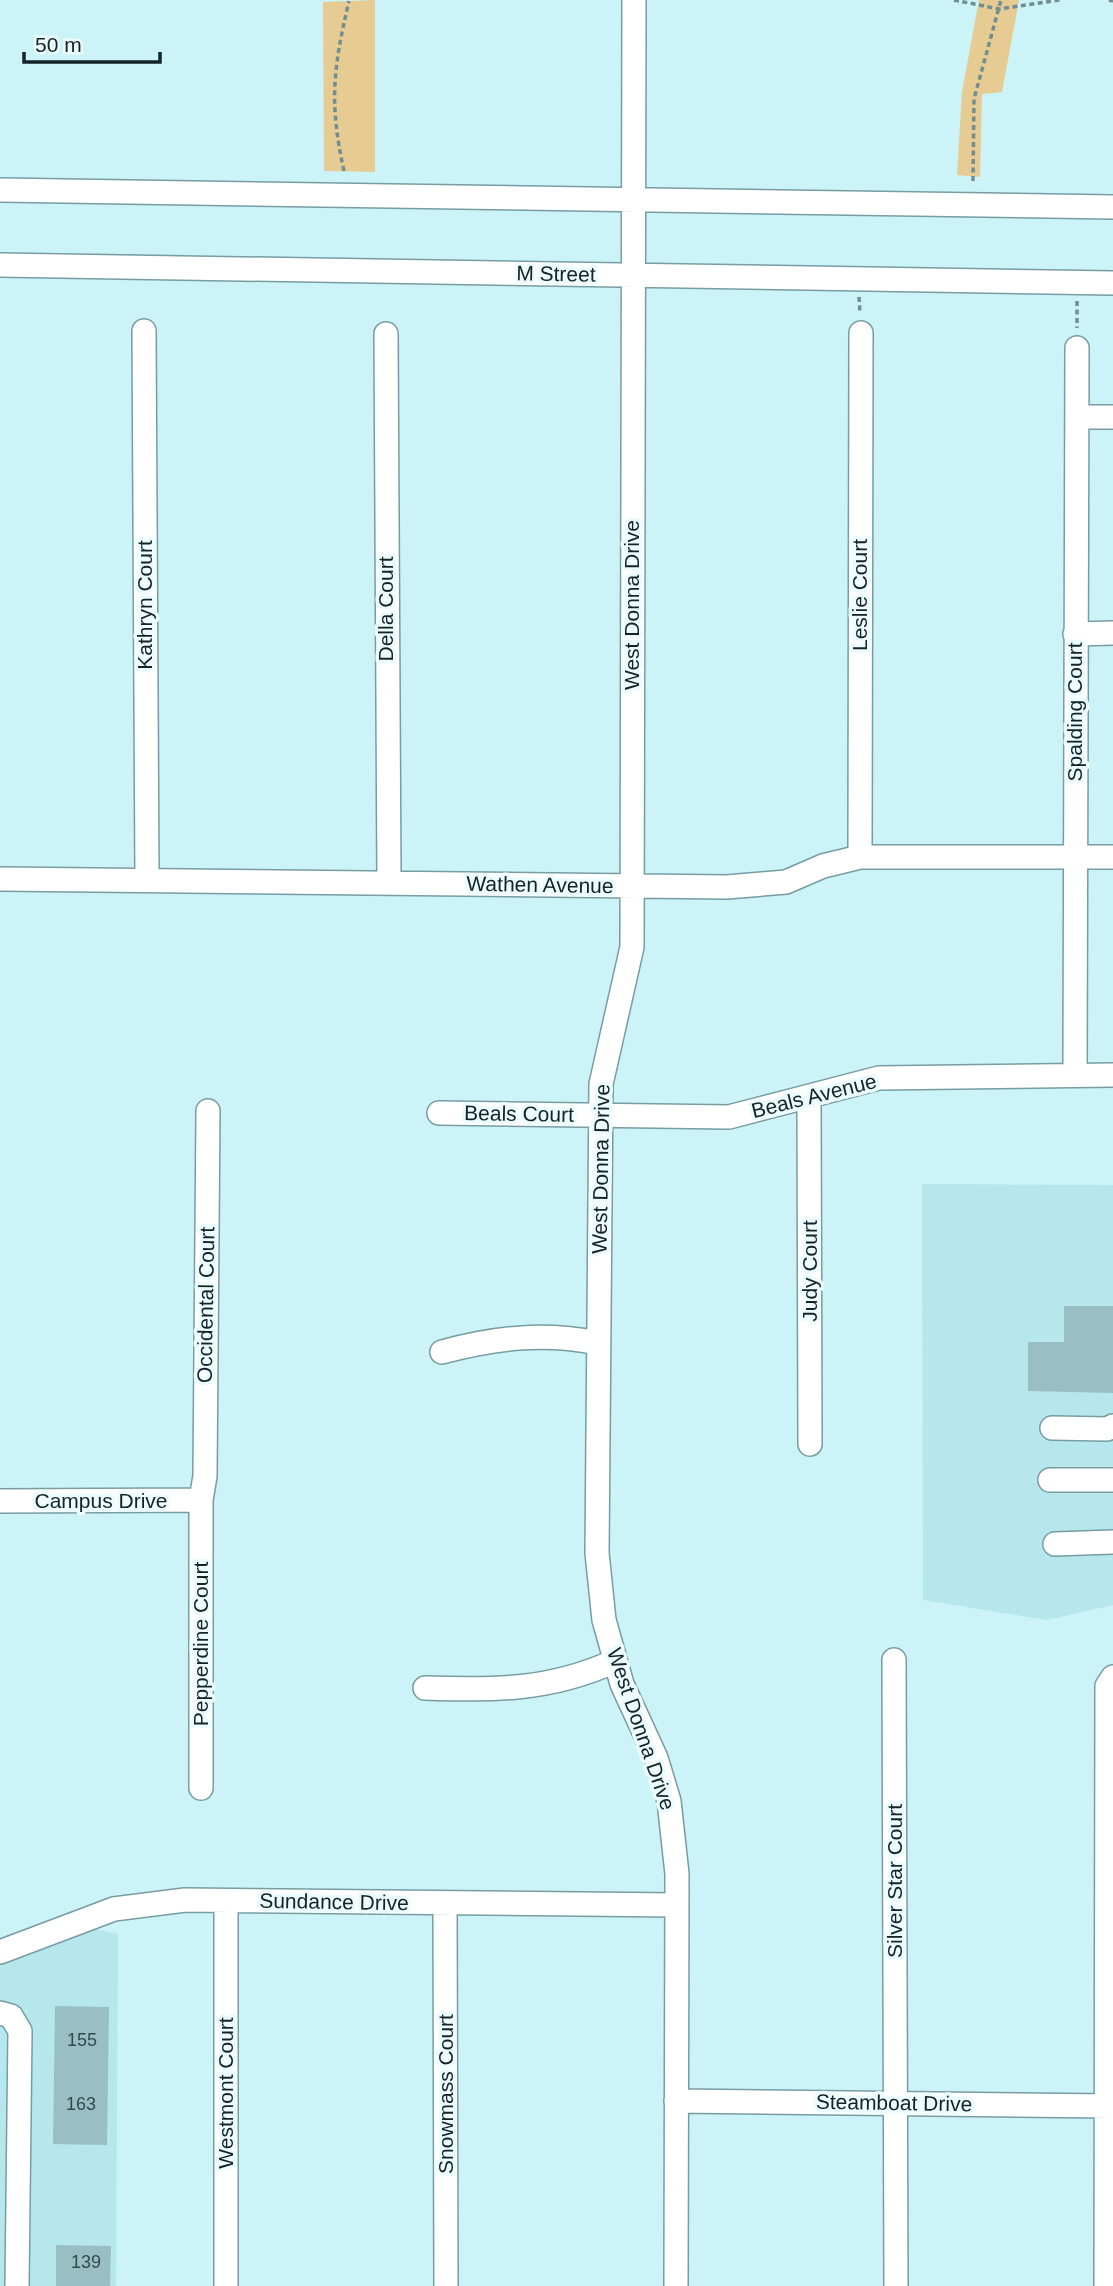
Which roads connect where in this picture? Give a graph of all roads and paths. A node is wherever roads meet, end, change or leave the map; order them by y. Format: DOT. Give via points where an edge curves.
graph roads {
  1 [pos="635,0"];
  2 [pos="954,0"];
  3 [pos="1001,0"];
  4 [pos="1060,0"];
  5 [pos="349,1"];
  6 [pos="999,9"];
  7 [pos="344,171"];
  8 [pos="973,181"];
  9 [pos="0,190"];
  10 [pos="634,200"];
  11 [pos="1113,207"];
  12 [pos="0,265"];
  13 [pos="633,275"];
  14 [pos="1113,283"];
  15 [pos="1077,298"];
  16 [pos="144,331"];
  17 [pos="860,333"];
  18 [pos="386,334"];
  19 [pos="1077,348"];
  20 [pos="1113,416"];
  21 [pos="1077,417"];
  22 [pos="1113,633"];
  23 [pos="1075,634"];
  24 [pos="860,856"];
  25 [pos="1113,857"];
  26 [pos="1075,858"];
  27 [pos="0,879"];
  28 [pos="146,880"];
  29 [pos="388,883"];
  30 [pos="632,887"];
  31 [pos="1075,1075"];
  32 [pos="1113,1075"];
  33 [pos="809,1099"];
  34 [pos="208,1111"];
  35 [pos="439,1113"];
  36 [pos="600,1115"];
  37 [pos="597,1343"];
  38 [pos="442,1352"];
  39 [pos="1113,1426"];
  40 [pos="1052,1428"];
  41 [pos="810,1444"];
  42 [pos="1050,1480"];
  43 [pos="1113,1480"];
  44 [pos="201,1500"];
  45 [pos="0,1501"];
  46 [pos="1113,1542"];
  47 [pos="1055,1544"];
  48 [pos="894,1660"];
  49 [pos="615,1661"];
  50 [pos="1110,1682"];
  51 [pos="425,1688"];
  52 [pos="201,1788"];
  53 [pos="1110,1854"];
  54 [pos="226,1901"];
  55 [pos="445,1903"];
  56 [pos="676,1905"];
  57 [pos="0,1952"];
  58 [pos="0,2012"];
  59 [pos="10,2065"];
  60 [pos="676,2101"];
  61 [pos="896,2102"];
  62 [pos="1109,2105"];
  63 [pos="9,2190"];
  64 [pos="9,2229"];
  65 [pos="1109,2255"];
  66 [pos="11,2284"];
  67 [pos="226,2286"];
  68 [pos="446,2286"];
  69 [pos="676,2286"];
  70 [pos="896,2286"];
  71 [pos="1106,2286"];
  1 -- 10 [label="street, West Donna Drive"];
  2 -- 6 [label="path"];
  3 -- 6 [label="path"];
  4 -- 6 [label="path"];
  5 -- 7 [label="path" via="335,61 334,123"];
  6 -- 8 [label="path" via="974,99"];
  9 -- 10 [label="street"];
  10 -- 11 [label="street"];
  10 -- 13 [label="street, West Donna Drive"];
  12 -- 13 [label="street, M Street"];
  13 -- 14 [label="street, M Street"];
  13 -- 30 [label="street, West Donna Drive"];
  15 -- 19 [label="path"];
  16 -- 28 [label="street, Kathryn Court"];
  17 -- 24 [label="street, Leslie Court"];
  18 -- 29 [label="street, Della Court"];
  19 -- 21 [label="street, Spalding Court"];
  20 -- 21 [label="street"];
  21 -- 23 [label="street, Spalding Court"];
  22 -- 23 [label="street"];
  23 -- 26 [label="street, Spalding Court"];
  24 -- 26 [label="street, Wathen Avenue"];
  24 -- 30 [label="street, Wathen Avenue" via="763,886"];
  25 -- 26 [label="street, Wathen Avenue"];
  26 -- 31 [label="street, Spalding Court"];
  27 -- 28 [label="street, Wathen Avenue"];
  28 -- 29 [label="street, Wathen Avenue"];
  29 -- 30 [label="street, Wathen Avenue"];
  30 -- 36 [label="street, West Donna Drive" via="628,972 601,1084"];
  31 -- 32 [label="street, Beals Avenue"];
  31 -- 33 [label="street, Beals Avenue" via="879,1078"];
  33 -- 36 [label="street, Beals Avenue" via="729,1117"];
  33 -- 41 [label="street, Judy Court"];
  34 -- 44 [label="street, Occidental Court" via="205,1476"];
  35 -- 36 [label="street, Beals Court"];
  36 -- 37 [label="street, West Donna Drive"];
  37 -- 38 [label="street" via="525,1336"];
  37 -- 49 [label="street, West Donna Drive" via="598,1575"];
  39 -- 40 [label="street"];
  42 -- 43 [label="street"];
  44 -- 45 [label="street, Campus Drive"];
  44 -- 52 [label="street, Pepperdine Court"];
  46 -- 47 [label="street"];
  48 -- 61 [label="street, Silver Star Court"];
  49 -- 51 [label="street" via="540,1686"];
  49 -- 56 [label="street, West Donna Drive" via="669,1801 675,1830"];
  50 -- 53 [label="street"];
  53 -- 62 [label="street"];
  54 -- 55 [label="street, Sundance Drive"];
  54 -- 57 [label="street, Sundance Drive" via="185,1900 114,1909"];
  54 -- 67 [label="street, Westmont Court"];
  55 -- 56 [label="street, Sundance Drive"];
  55 -- 68 [label="street, Snowmass Court"];
  56 -- 60 [label="street, West Donna Drive"];
  58 -- 59 [label="street" via="11,2016 20,2031"];
  59 -- 63 [label="street"];
  60 -- 61 [label="street, Steamboat Drive"];
  60 -- 69 [label="street, West Donna Drive"];
  61 -- 62 [label="street, Steamboat Drive"];
  61 -- 70 [label="street, Silver Star Court"];
  62 -- 65 [label="street"];
  63 -- 64 [label="street"];
  64 -- 66 [label="street"];
  65 -- 71 [label="street"];
}
